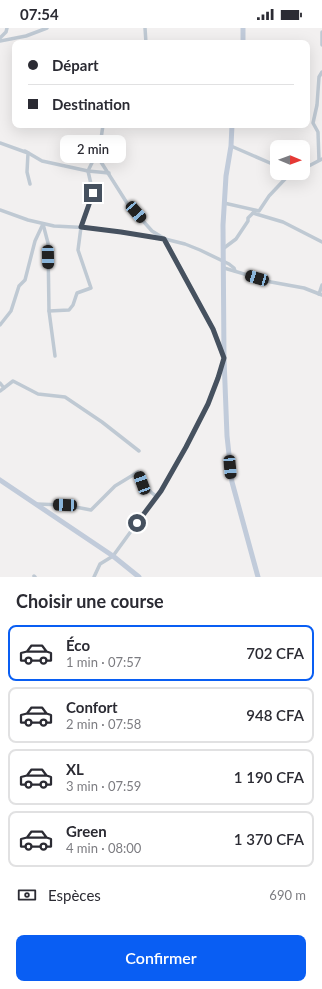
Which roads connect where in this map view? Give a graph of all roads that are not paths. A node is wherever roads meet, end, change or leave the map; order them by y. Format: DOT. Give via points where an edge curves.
graph roads {
  1 [pos="7,28"];
  2 [pos="47,28"];
  3 [pos="145,28"];
  4 [pos="243,28"];
  5 [pos="322,32"];
  6 [pos="0,38"];
  7 [pos="146,40"];
  8 [pos="243,40"];
  9 [pos="0,41"];
  10 [pos="322,45"];
  11 [pos="322,72"];
  12 [pos="103,128"];
  13 [pos="232,128"];
  14 [pos="0,143"];
  15 [pos="100,146"];
  16 [pos="231,146"];
  17 [pos="25,151"];
  18 [pos="321,160"];
  19 [pos="270,163"];
  20 [pos="310,166"];
  21 [pos="88,171"];
  22 [pos="109,173"];
  23 [pos="284,180"];
  24 [pos="30,184"];
  25 [pos="224,204"];
  26 [pos="0,210"];
  27 [pos="254,212"];
  28 [pos="43,224"];
  29 [pos="81,227"];
  30 [pos="164,239"];
  31 [pos="322,242"];
  32 [pos="224,248"];
  33 [pos="224,262"];
  34 [pos="224,268"];
  35 [pos="235,271"];
  36 [pos="322,285"];
  37 [pos="321,295"];
  38 [pos="49,311"];
  39 [pos="0,325"];
  40 [pos="54,356"];
  41 [pos="224,358"];
  42 [pos="0,383"];
  43 [pos="4,388"];
  44 [pos="0,391"];
  45 [pos="139,451"];
  46 [pos="0,480"];
  47 [pos="157,497"];
  48 [pos="36,504"];
  49 [pos="114,556"];
  50 [pos="94,577"];
  51 [pos="139,577"];
  52 [pos="258,577"];
  1 -- 6 [label="street"];
  2 -- 9 [label="street" via="26,36"];
  3 -- 7 [label="street"];
  4 -- 8 [label="street"];
  5 -- 10 [label="street"];
  11 -- 18 [label="street" via="319,77 313,123 318,132"];
  12 -- 15 [label="street"];
  13 -- 16 [label="street"];
  14 -- 17 [label="street"];
  15 -- 21 [label="street"];
  15 -- 22 [label="street" via="101,162"];
  16 -- 19 [label="street"];
  16 -- 25 [label="street"];
  17 -- 21 [label="street" via="42,161"];
  17 -- 24 [label="street" via="28,153 27,172"];
  18 -- 20 [label="street"];
  21 -- 22 [label="street"];
  21 -- 29 [label="street" via="93,193"];
  22 -- 30 [label="street" via="127,203 152,231"];
  23 -- 27 [label="street" via="269,196 259,212"];
  25 -- 27 [label="street"];
  25 -- 32 [label="street"];
  26 -- 28 [label="street"];
  27 -- 31 [label="street" via="283,222"];
  27 -- 32 [label="street" via="236,239"];
  28 -- 29 [label="street"];
  28 -- 38 [label="street" via="48,243"];
  28 -- 39 [label="street" via="35,241 25,280 19,286 11,311"];
  29 -- 30 [label="street"];
  29 -- 38 [label="street" via="78,250 91,288 77,293 69,310"];
  30 -- 33 [label="street" via="185,244"];
  30 -- 41 [label="street" via="213,329"];
  32 -- 33 [label="street"];
  33 -- 34 [label="street"];
  33 -- 35 [label="street"];
  34 -- 35 [label="street"];
  34 -- 41 [label="street"];
  35 -- 37 [label="street" via="271,282 304,288"];
  36 -- 37 [label="street"];
  38 -- 40 [label="street"];
  41 -- 47 [label="street" via="208,404"];
  41 -- 52 [label="street" via="227,436 232,482"];
  42 -- 43 [label="street"];
  43 -- 44 [label="street"];
  43 -- 45 [label="street" via="13,381 38,394 65,397"];
  46 -- 48 [label="street"];
  47 -- 48 [label="street" via="142,483 138,472 115,486 91,510 65,505"];
  47 -- 49 [label="street"];
  48 -- 49 [label="street"];
  49 -- 50 [label="street" via="100,564"];
  49 -- 51 [label="street"];
}
